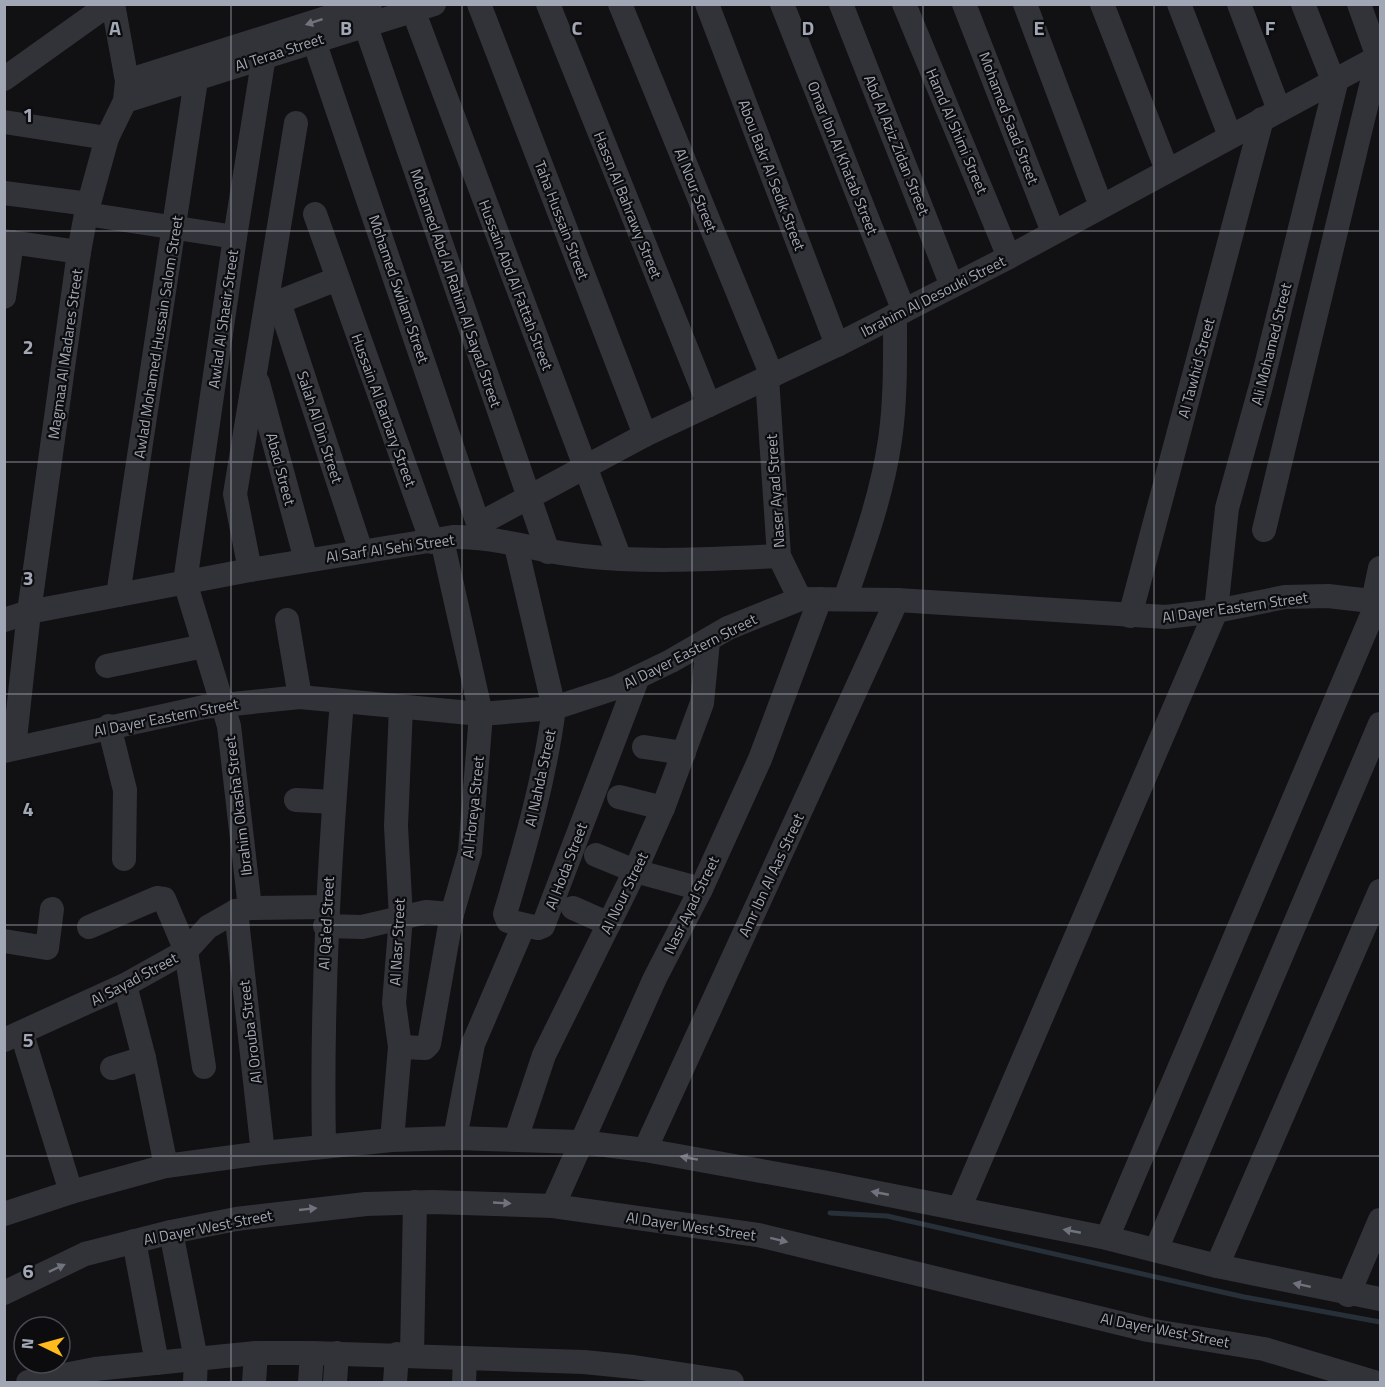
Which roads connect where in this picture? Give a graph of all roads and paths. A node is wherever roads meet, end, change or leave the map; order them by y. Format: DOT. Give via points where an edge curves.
graph roads {
  1 [pos="111,4"];
  2 [pos="479,4"];
  3 [pos="548,4"];
  4 [pos="620,4"];
  5 [pos="706,4"];
  6 [pos="782,4"];
  7 [pos="841,4"];
  8 [pos="904,4"];
  9 [pos="964,4"];
  10 [pos="1025,4"];
  11 [pos="1102,4"];
  12 [pos="1179,4"];
  13 [pos="1239,4"];
  14 [pos="1303,4"];
  15 [pos="1359,4"];
  16 [pos="423,7"];
  17 [pos="367,14"];
  18 [pos="314,41"];
  19 [pos="264,56"];
  20 [pos="4,57"];
  21 [pos="1379,57"];
  22 [pos="30,60"];
  23 [pos="4,79"];
  24 [pos="196,80"];
  25 [pos="1335,80"];
  26 [pos="126,91"];
  27 [pos="1270,114"];
  28 [pos="4,122"];
  29 [pos="296,123"];
  30 [pos="1230,136"];
  31 [pos="107,138"];
  32 [pos="1167,170"];
  33 [pos="4,193"];
  34 [pos="1101,206"];
  35 [pos="87,209"];
  36 [pos="315,214"];
  37 [pos="174,228"];
  38 [pos="1053,232"];
  39 [pos="235,237"];
  40 [pos="8,242"];
  41 [pos="79,252"];
  42 [pos="1009,257"];
  43 [pos="337,279"];
  44 [pos="952,286"];
  45 [pos="4,297"];
  46 [pos="273,305"];
  47 [pos="899,313"];
  48 [pos="837,345"];
  49 [pos="256,377"];
  50 [pos="770,377"];
  51 [pos="709,405"];
  52 [pos="645,435"];
  53 [pos="584,467"];
  54 [pos="529,497"];
  55 [pos="1264,530"];
  56 [pos="481,531"];
  57 [pos="437,541"];
  58 [pos="516,546"];
  59 [pos="361,551"];
  60 [pos="549,552"];
  61 [pos="779,556"];
  62 [pos="620,559"];
  63 [pos="306,560"];
  64 [pos="1380,568"];
  65 [pos="250,570"];
  66 [pos="185,582"];
  67 [pos="118,595"];
  68 [pos="810,599"];
  69 [pos="845,599"];
  70 [pos="897,600"];
  71 [pos="1377,601"];
  72 [pos="1216,611"];
  73 [pos="29,612"];
  74 [pos="1130,616"];
  75 [pos="4,620"];
  76 [pos="287,620"];
  77 [pos="708,641"];
  78 [pos="204,646"];
  79 [pos="107,666"];
  80 [pos="638,677"];
  81 [pos="300,697"];
  82 [pos="342,700"];
  83 [pos="221,704"];
  84 [pos="401,707"];
  85 [pos="554,708"];
  86 [pos="481,714"];
  87 [pos="1380,724"];
  88 [pos="109,726"];
  89 [pos="644,747"];
  90 [pos="9,750"];
  91 [pos="684,753"];
  92 [pos="619,797"];
  93 [pos="296,800"];
  94 [pos="334,802"];
  95 [pos="663,808"];
  96 [pos="596,855"];
  97 [pos="124,859"];
  98 [pos="635,871"];
  99 [pos="701,889"];
  100 [pos="1380,891"];
  101 [pos="573,908"];
  102 [pos="52,909"];
  103 [pos="243,910"];
  104 [pos="452,914"];
  105 [pos="326,917"];
  106 [pos="401,917"];
  107 [pos="609,924"];
  108 [pos="524,925"];
  109 [pos="89,927"];
  110 [pos="4,941"];
  111 [pos="186,951"];
  112 [pos="125,985"];
  113 [pos="13,1037"];
  114 [pos="400,1047"];
  115 [pos="144,1058"];
  116 [pos="204,1067"];
  117 [pos="112,1068"];
  118 [pos="455,1138"];
  119 [pos="516,1139"];
  120 [pos="392,1140"];
  121 [pos="581,1142"];
  122 [pos="324,1146"];
  123 [pos="645,1150"];
  124 [pos="263,1153"];
  125 [pos="166,1166"];
  126 [pos="71,1191"];
  127 [pos="415,1202"];
  128 [pos="553,1206"];
  129 [pos="959,1209"];
  130 [pos="4,1214"];
  131 [pos="1380,1220"];
  132 [pos="171,1232"];
  133 [pos="1107,1238"];
  134 [pos="134,1241"];
  135 [pos="1156,1251"];
  136 [pos="1217,1266"];
  137 [pos="4,1293"];
  138 [pos="1348,1295"];
  139 [pos="1380,1299"];
  140 [pos="256,1353"];
  141 [pos="312,1353"];
  142 [pos="337,1353"];
  143 [pos="405,1355"];
  144 [pos="465,1359"];
  145 [pos="162,1369"];
  146 [pos="195,1371"];
  147 [pos="584,1372"];
  148 [pos="634,1375"];
  149 [pos="95,1376"];
  150 [pos="695,1380"];
  151 [pos="730,1382"];
  152 [pos="28,1383"];
  153 [pos="254,1383"];
  154 [pos="310,1383"];
  155 [pos="335,1383"];
  156 [pos="395,1383"];
  157 [pos="464,1383"];
  158 [pos="1374,1383"];
  1 -- 22 [label="street"];
  1 -- 26 [label="street"];
  2 -- 52 [label="street, Taha Hussain Street"];
  3 -- 51 [label="street, Hassn Al Bahrawy Street"];
  4 -- 50 [label="street, Al Nour Street"];
  5 -- 48 [label="street, Abou Bakr Al Sedik Street"];
  6 -- 47 [label="street, Omar Ibn Al Khatab Street"];
  7 -- 44 [label="street, Abd Al Aziz Zidan Street"];
  8 -- 42 [label="street, Hamd Al Shimi Street"];
  9 -- 38 [label="street, Mohamed Saad Street"];
  10 -- 34 [label="street"];
  11 -- 32 [label="street"];
  12 -- 30 [label="street"];
  13 -- 27 [label="street"];
  14 -- 25 [label="street"];
  15 -- 21 [label="street"];
  16 -- 17 [label="street, Al Teraa Street"];
  16 -- 53 [label="street, Hussain Abd Al Fattah Street"];
  17 -- 18 [label="street, Al Teraa Street"];
  17 -- 26 [label="street, Al Teraa Street, one-way"];
  17 -- 54 [label="street, Mohamed Abd Al Rahim Al Sayad Street"];
  18 -- 19 [label="street, Al Teraa Street"];
  18 -- 56 [label="street, Mohamed Swilam Street"];
  19 -- 24 [label="street, Al Teraa Street"];
  19 -- 39 [label="street, Awlad Al Shaeir Street"];
  20 -- 22 [label="street"];
  21 -- 25 [label="street, Ibrahim Al Desouki Street"];
  21 -- 55 [label="street"];
  22 -- 23 [label="street"];
  24 -- 26 [label="street, Al Teraa Street"];
  24 -- 37 [label="street, Awlad Mohamed Hussain Salom Street"];
  25 -- 27 [label="street, Ibrahim Al Desouki Street"];
  25 -- 72 [label="street, Ali Mohamed Street" via="1262,386 1227,508"];
  26 -- 31 [label="street, Magmaa Al Madares Street"];
  27 -- 30 [label="street, Ibrahim Al Desouki Street"];
  27 -- 74 [label="street, Al Tawhid Street"];
  28 -- 31 [label="street"];
  29 -- 46 [label="street"];
  30 -- 32 [label="street, Ibrahim Al Desouki Street"];
  31 -- 35 [label="street, Magmaa Al Madares Street"];
  32 -- 34 [label="street, Ibrahim Al Desouki Street"];
  33 -- 35 [label="street"];
  34 -- 38 [label="street, Ibrahim Al Desouki Street"];
  35 -- 37 [label="street"];
  35 -- 41 [label="street, Magmaa Al Madares Street"];
  36 -- 43 [label="street, Hussain Al Barbary Street"];
  37 -- 39 [label="street"];
  37 -- 67 [label="street, Awlad Mohamed Hussain Salom Street"];
  38 -- 42 [label="street, Ibrahim Al Desouki Street"];
  39 -- 66 [label="street, Awlad Al Shaeir Street"];
  40 -- 41 [label="street"];
  40 -- 45 [label="street"];
  41 -- 73 [label="street, Magmaa Al Madares Street"];
  42 -- 44 [label="street, Ibrahim Al Desouki Street"];
  43 -- 46 [label="street"];
  43 -- 57 [label="street, Hussain Al Barbary Street"];
  44 -- 47 [label="street, Ibrahim Al Desouki Street"];
  46 -- 49 [label="street"];
  46 -- 59 [label="street, Salah Al Din Street"];
  47 -- 48 [label="street, Ibrahim Al Desouki Street"];
  47 -- 69 [label="street" via="890,439 878,500"];
  48 -- 50 [label="street, Ibrahim Al Desouki Street"];
  49 -- 63 [label="street, Abad Street"];
  49 -- 65 [label="street" via="235,494"];
  50 -- 51 [label="street, Ibrahim Al Desouki Street"];
  50 -- 61 [label="street, Naser Ayad Street"];
  51 -- 52 [label="street, Ibrahim Al Desouki Street"];
  52 -- 53 [label="street, Ibrahim Al Desouki Street"];
  53 -- 54 [label="street, Ibrahim Al Desouki Street"];
  53 -- 62 [label="street, Hussain Abd Al Fattah Street"];
  54 -- 56 [label="street, Ibrahim Al Desouki Street"];
  54 -- 60 [label="street, Mohamed Abd Al Rahim Al Sayad Street"];
  56 -- 57 [label="street, Al Sarf Al Sehi Street"];
  56 -- 58 [label="street, Al Sarf Al Sehi Street"];
  57 -- 59 [label="street, Al Sarf Al Sehi Street"];
  57 -- 86 [label="street, Al Horeya Street"];
  58 -- 60 [label="street, Al Sarf Al Sehi Street"];
  58 -- 85 [label="street, Al Nahda Street"];
  59 -- 63 [label="street, Al Sarf Al Sehi Street"];
  60 -- 62 [label="street, Al Sarf Al Sehi Street"];
  61 -- 62 [label="street, Al Sarf Al Sehi Street"];
  61 -- 68 [label="street, Naser Ayad Street"];
  63 -- 65 [label="street, Al Sarf Al Sehi Street"];
  64 -- 71 [label="street"];
  65 -- 66 [label="street, Al Sarf Al Sehi Street"];
  66 -- 67 [label="street, Al Sarf Al Sehi Street"];
  66 -- 78 [label="street, Ibrahim Okasha Street"];
  67 -- 73 [label="street, Al Sarf Al Sehi Street"];
  68 -- 69 [label="street, Al Dayer Eastern Street"];
  68 -- 77 [label="street, Al Dayer Eastern Street" via="728,628"];
  68 -- 99 [label="street, Nasr Ayad Street" via="760,759"];
  69 -- 70 [label="street, Al Dayer Eastern Street"];
  70 -- 74 [label="street, Al Dayer Eastern Street"];
  70 -- 123 [label="street, Amr Ibn Al Aas Street"];
  71 -- 72 [label="street, Al Dayer Eastern Street" via="1295,596"];
  71 -- 133 [label="street"];
  72 -- 74 [label="street, Al Dayer Eastern Street" via="1167,618"];
  72 -- 129 [label="street, Ali Mohamed Street"];
  73 -- 75 [label="street, Al Sarf Al Sehi Street"];
  73 -- 90 [label="street, Magmaa Al Madares Street"];
  76 -- 81 [label="street"];
  77 -- 80 [label="street, Al Dayer Eastern Street"];
  77 -- 91 [label="street, Al Nour Street" via="702,703"];
  78 -- 79 [label="street"];
  78 -- 83 [label="street, Ibrahim Okasha Street"];
  80 -- 85 [label="street, Al Dayer Eastern Street" via="600,695"];
  80 -- 108 [label="street, Al Hoda Street" via="543,926"];
  81 -- 82 [label="street, Al Dayer Eastern Street"];
  81 -- 83 [label="street, Al Dayer Eastern Street"];
  82 -- 84 [label="street, Al Dayer Eastern Street"];
  82 -- 94 [label="street, Al Qa'ed Street"];
  83 -- 88 [label="street, Al Dayer Eastern Street"];
  83 -- 103 [label="street, Ibrahim Okasha Street" via="229,726"];
  84 -- 86 [label="street, Al Dayer Eastern Street"];
  84 -- 106 [label="street, Al Nasr Street" via="396,826"];
  85 -- 86 [label="street, Al Dayer Eastern Street"];
  85 -- 108 [label="street, Al Nahda Street" via="525,848 505,914 508,921"];
  86 -- 104 [label="street, Al Horeya Street" via="470,852"];
  87 -- 135 [label="street"];
  88 -- 90 [label="street, Al Dayer Eastern Street"];
  88 -- 97 [label="street" via="124,790"];
  89 -- 91 [label="street"];
  91 -- 95 [label="street, Al Nour Street"];
  92 -- 95 [label="street"];
  93 -- 94 [label="street"];
  94 -- 105 [label="street, Al Qa'ed Street"];
  95 -- 98 [label="street, Al Nour Street"];
  96 -- 98 [label="street"];
  98 -- 99 [label="street"];
  98 -- 107 [label="street, Al Nour Street"];
  99 -- 121 [label="street, Nasr Ayad Street" via="655,978"];
  100 -- 136 [label="street"];
  101 -- 107 [label="street"];
  102 -- 110 [label="street" via="47,948"];
  103 -- 105 [label="street, Al Sayad Street"];
  103 -- 111 [label="street, Al Sayad Street" via="208,927"];
  103 -- 124 [label="street, Al Orouba Street"];
  104 -- 106 [label="street, Al Sayad Street" via="434,912"];
  104 -- 114 [label="street, Al Horeya Street" via="429,1044 425,1048"];
  105 -- 106 [label="street, Al Sayad Street" via="362,927"];
  105 -- 122 [label="street, Al Qa'ed Street"];
  106 -- 114 [label="street, Al Nasr Street" via="394,1003"];
  107 -- 119 [label="street, Al Nour Street" via="544,1055"];
  108 -- 118 [label="street" via="473,1044"];
  109 -- 111 [label="street" via="162,898"];
  111 -- 112 [label="street, Al Sayad Street"];
  111 -- 116 [label="street"];
  112 -- 113 [label="street, Al Sayad Street"];
  112 -- 115 [label="street"];
  113 -- 126 [label="street"];
  114 -- 120 [label="street, Al Nasr Street"];
  115 -- 117 [label="street"];
  115 -- 125 [label="street"];
  118 -- 119 [label="street"];
  118 -- 120 [label="street"];
  119 -- 121 [label="street"];
  120 -- 122 [label="street"];
  121 -- 123 [label="street"];
  121 -- 128 [label="street, Nasr Ayad Street"];
  122 -- 124 [label="street"];
  129 -- 123 [label="street, one-way"];
  124 -- 125 [label="street"];
  125 -- 126 [label="street"];
  126 -- 130 [label="street"];
  127 -- 128 [label="street, Al Dayer West Street, one-way"];
  132 -- 127 [label="street, Al Dayer West Street, one-way" via="301,1210"];
  127 -- 143 [label="street"];
  128 -- 158 [label="street, Al Dayer West Street, one-way" via="758,1235 1148,1330 1264,1349"];
  133 -- 129 [label="street, one-way"];
  131 -- 138 [label="street"];
  132 -- 134 [label="street, Al Dayer West Street"];
  132 -- 146 [label="street"];
  133 -- 135 [label="street"];
  137 -- 134 [label="street, Al Dayer West Street, one-way" via="85,1254"];
  134 -- 145 [label="street"];
  135 -- 136 [label="street"];
  138 -- 136 [label="street, one-way"];
  138 -- 139 [label="street"];
  140 -- 141 [label="street"];
  140 -- 146 [label="street"];
  140 -- 153 [label="street"];
  141 -- 142 [label="street"];
  141 -- 154 [label="street"];
  142 -- 143 [label="street"];
  142 -- 155 [label="street"];
  143 -- 144 [label="street"];
  143 -- 156 [label="street"];
  144 -- 147 [label="street"];
  144 -- 157 [label="street"];
  145 -- 146 [label="street"];
  145 -- 149 [label="street"];
  147 -- 148 [label="street"];
  148 -- 150 [label="street"];
  149 -- 152 [label="street"];
  150 -- 151 [label="street"];
}
